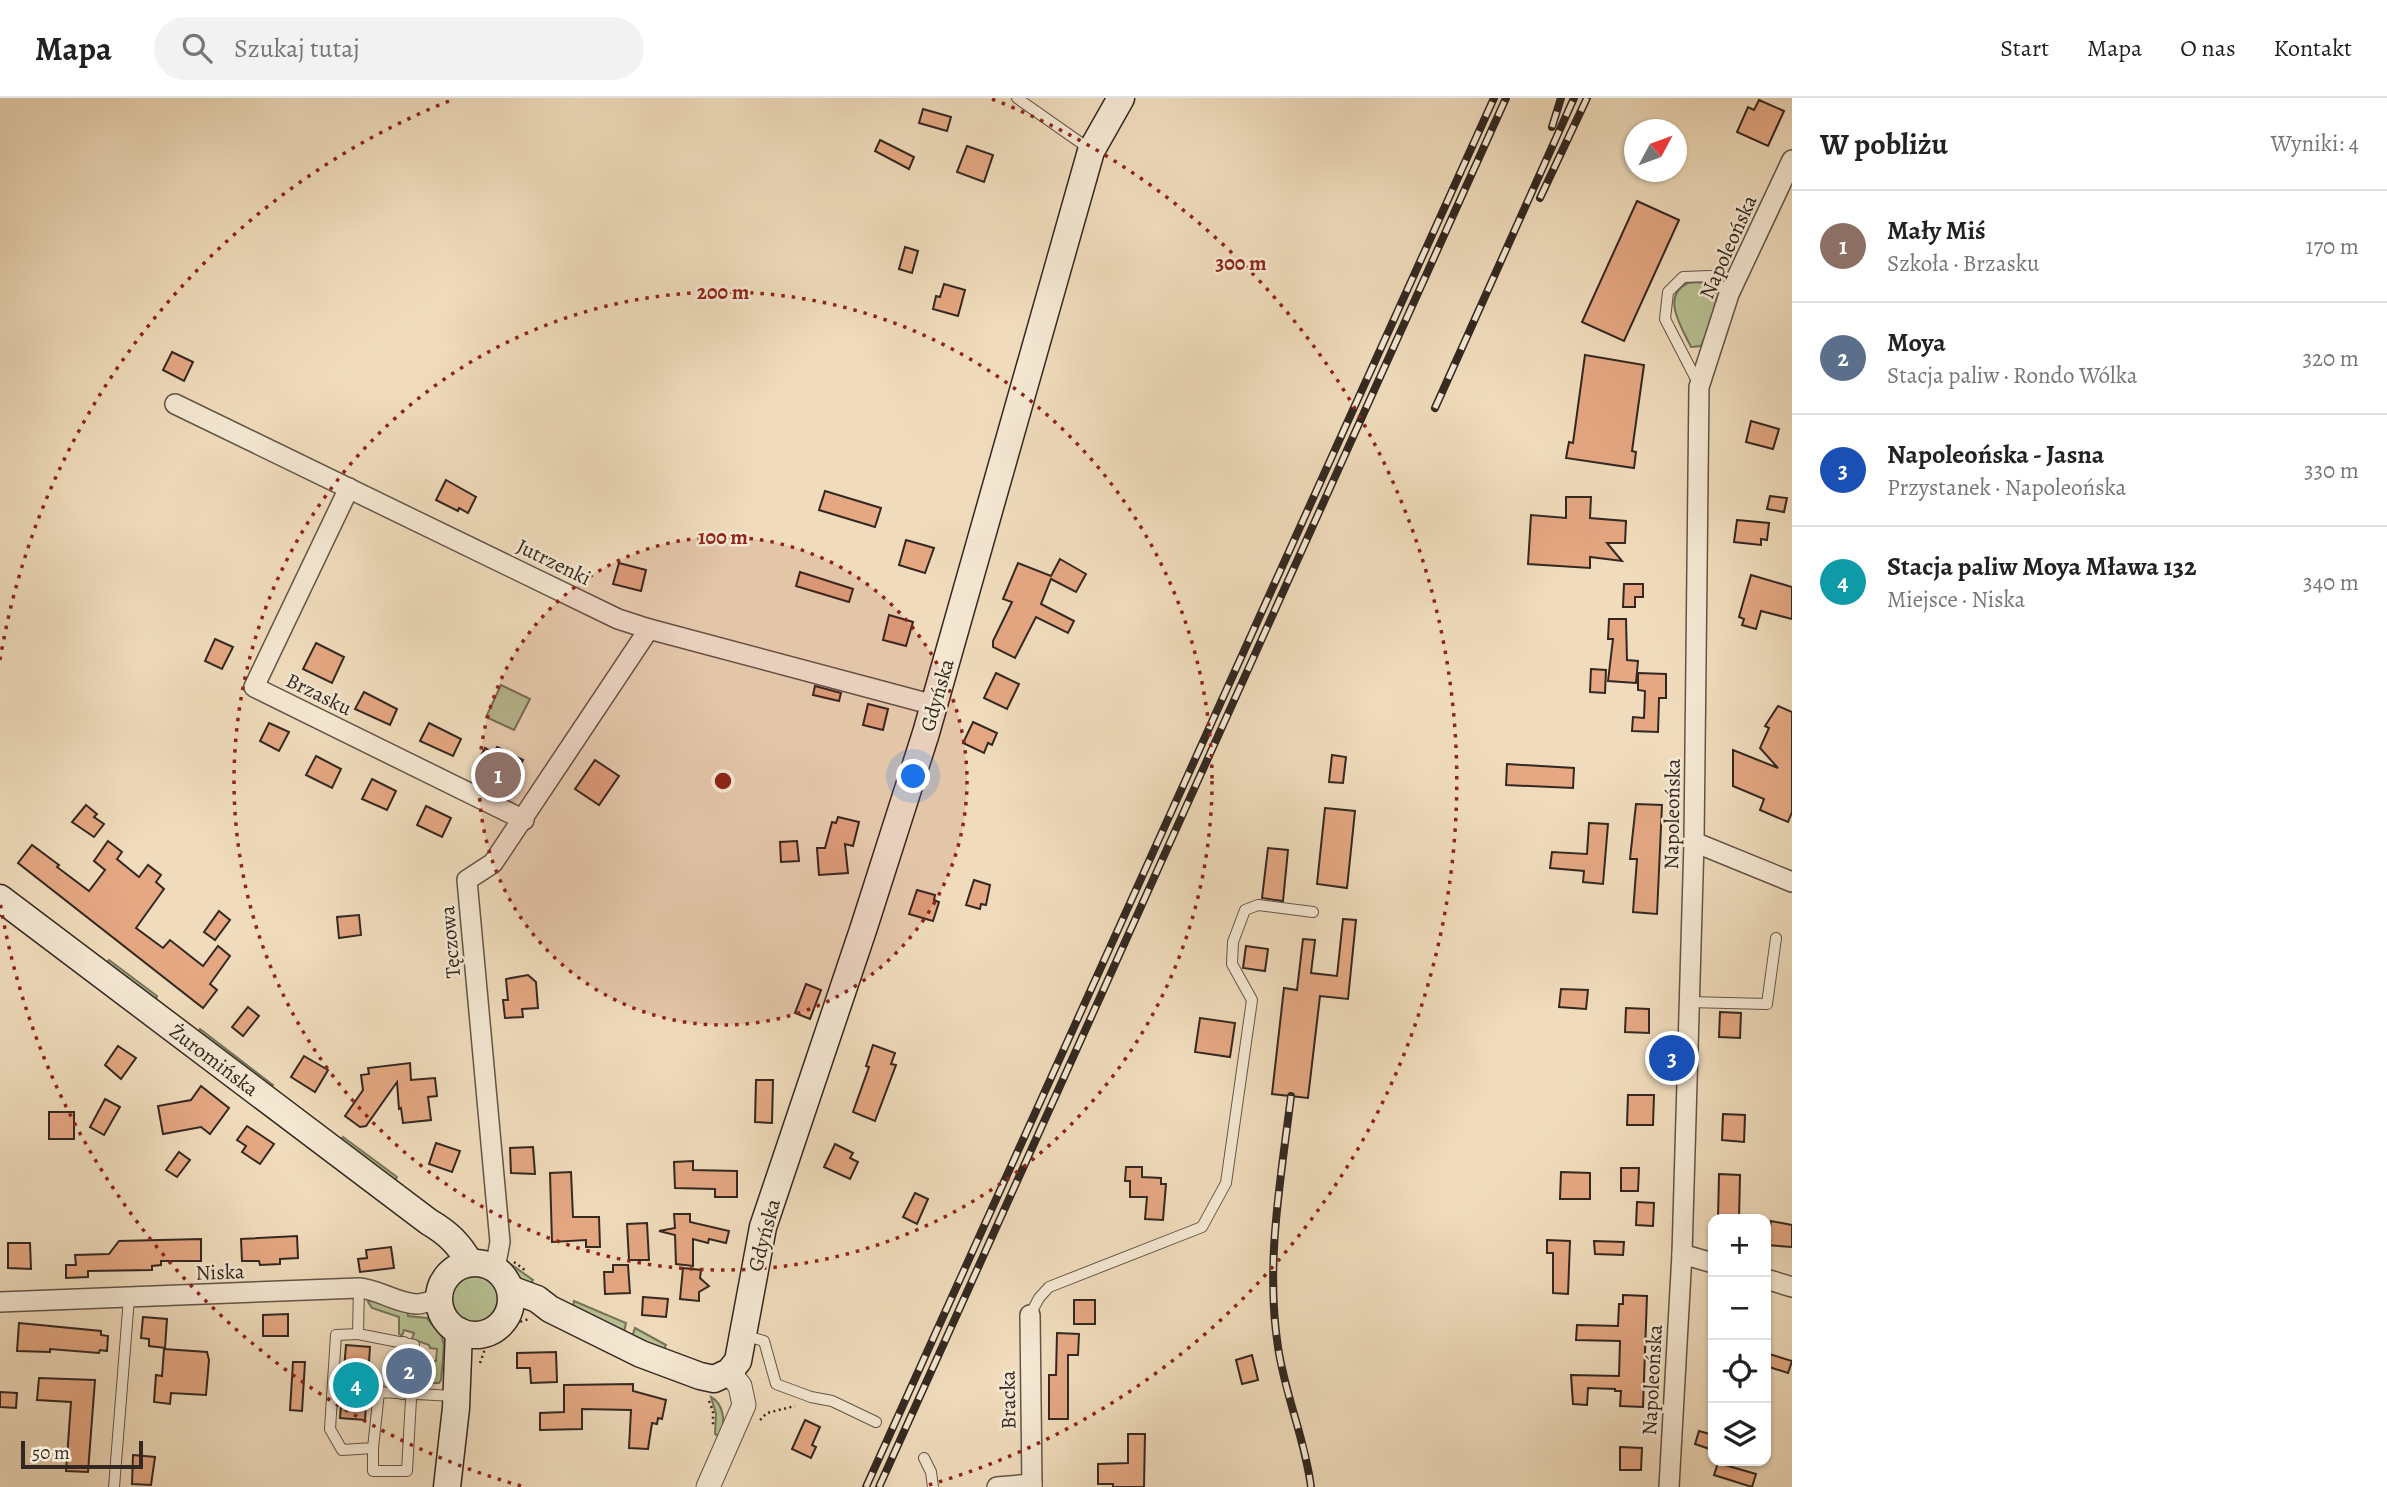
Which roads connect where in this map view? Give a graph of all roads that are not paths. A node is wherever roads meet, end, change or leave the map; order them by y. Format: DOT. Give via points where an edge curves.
graph roads {
  1 [pos="1017,98"];
  2 [pos="1121,98"];
  3 [pos="1091,151"];
  4 [pos="1792,160"];
  5 [pos="1729,294"];
  6 [pos="1699,387"];
  7 [pos="175,404"];
  8 [pos="349,488"];
  9 [pos="649,629"];
  10 [pos="934,705"];
  11 [pos="524,820"];
  12 [pos="1694,842"];
  13 [pos="1792,882"];
  14 [pos="0,898"];
  15 [pos="1313,912"];
  16 [pos="1776,938"];
  17 [pos="1689,1002"];
  18 [pos="1682,1254"];
  19 [pos="1708,1262"];
  20 [pos="495,1275"];
  21 [pos="1771,1281"];
  22 [pos="1792,1287"];
  23 [pos="359,1288"];
  24 [pos="129,1298"];
  25 [pos="439,1299"];
  26 [pos="0,1302"];
  27 [pos="1030,1315"];
  28 [pos="468,1333"];
  29 [pos="358,1334"];
  30 [pos="742,1335"];
  31 [pos="717,1383"];
  32 [pos="407,1394"];
  33 [pos="457,1402"];
  34 [pos="876,1422"];
  35 [pos="373,1448"];
  36 [pos="924,1458"];
  37 [pos="1032,1486"];
  38 [pos="114,1487"];
  39 [pos="447,1487"];
  40 [pos="708,1487"];
  41 [pos="933,1487"];
  42 [pos="997,1487"];
  43 [pos="1669,1487"];
  1 -- 3 [label="lane"];
  2 -- 3 [label="main road, Gdyńska"];
  3 -- 10 [label="main road, Gdyńska"];
  4 -- 5 [label="street, Napoleońska"];
  5 -- 6 [label="street, Napoleońska"];
  5 -- 6 [label="lane" via="1710,276 1683,277 1668,292 1665,319"];
  6 -- 12 [label="street, Napoleońska"];
  7 -- 8 [label="street, Jutrzenki"];
  8 -- 9 [label="street, Jutrzenki" via="618,619"];
  8 -- 11 [label="street, Brzasku" via="254,687"];
  9 -- 10 [label="street, Jutrzenki"];
  9 -- 11 [label="street, Tęczowa"];
  10 -- 30 [label="main road, Gdyńska" via="764,1227"];
  11 -- 20 [label="street, Tęczowa" via="493,863 467,880 500,1242"];
  12 -- 13 [label="street"];
  12 -- 17 [label="street, Napoleońska"];
  14 -- 20 [label="main road, Żuromińska" via="442,1230"];
  15 -- 27 [label="lane" via="1258,905 1245,910 1233,942 1232,964 1252,1000 1226,1183 1202,1227 1049,1287"];
  16 -- 17 [label="lane" via="1767,1004"];
  17 -- 18 [label="street, Napoleońska"];
  18 -- 19 [label="street"];
  18 -- 43 [label="street, Napoleońska"];
  20 -- 25 [label="main road" via="442,1283"];
  20 -- 28 [label="main road" via="497,1327"];
  20 -- 31 [label="main road, Żuromińska" via="537,1299 543,1315"];
  21 -- 22 [label="street"];
  23 -- 24 [label="street, Niska"];
  23 -- 25 [label="street, Niska" via="418,1304"];
  23 -- 29 [label="lane"];
  24 -- 26 [label="street, Niska"];
  24 -- 38 [label="lane"];
  25 -- 28 [label="main road" via="448,1323"];
  27 -- 37 [label="street, Bracka"];
  28 -- 33 [label="main road"];
  29 -- 32 [label="lane" via="414,1345"];
  29 -- 35 [label="lane" via="336,1335 330,1429 342,1450"];
  30 -- 31 [label="main road, Gdyńska" via="738,1361"];
  30 -- 34 [label="lane" via="764,1341 776,1384 832,1401"];
  31 -- 40 [label="street" via="740,1385 746,1421"];
  32 -- 33 [label="lane"];
  32 -- 35 [label="lane" via="379,1392"];
  32 -- 35 [label="lane" via="407,1471 373,1471"];
  33 -- 39 [label="main road"];
  36 -- 41 [label="lane"];
  37 -- 42 [label="street, Bracka"];
}
